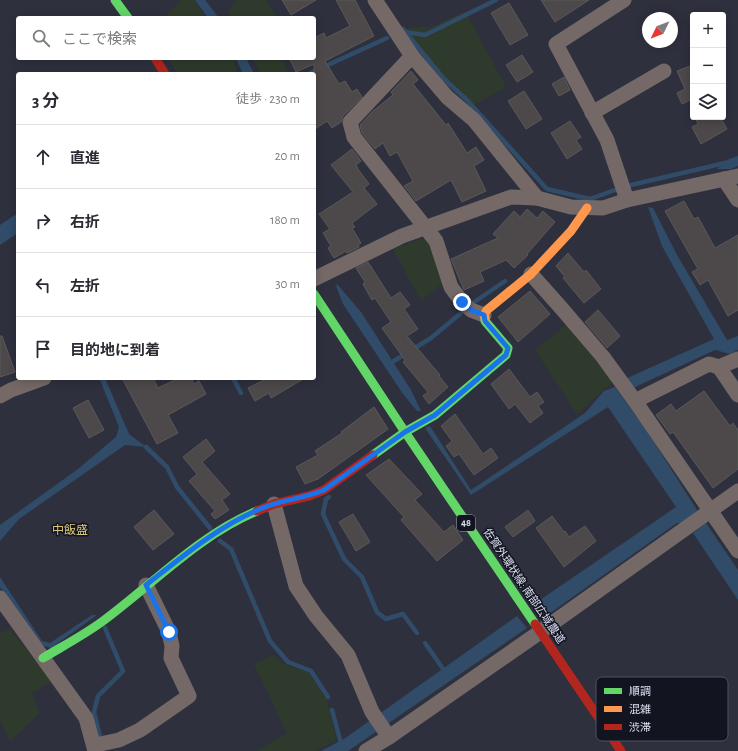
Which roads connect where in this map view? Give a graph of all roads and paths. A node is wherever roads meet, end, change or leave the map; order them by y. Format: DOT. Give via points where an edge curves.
graph roads {
  1 [pos="115,0"];
  2 [pos="375,0"];
  3 [pos="624,0"];
  4 [pos="127,16"];
  5 [pos="412,56"];
  6 [pos="156,60"];
  7 [pos="664,71"];
  8 [pos="164,72"];
  9 [pos="592,113"];
  10 [pos="731,177"];
  11 [pos="537,198"];
  12 [pos="627,200"];
  13 [pos="738,200"];
  14 [pos="587,208"];
  15 [pos="425,228"];
  16 [pos="530,274"];
  17 [pos="316,278"];
  18 [pos="316,297"];
  19 [pos="484,315"];
  20 [pos="738,359"];
  21 [pos="719,367"];
  22 [pos="38,380"];
  23 [pos="0,396"];
  24 [pos="738,396"];
  25 [pos="636,400"];
  26 [pos="405,432"];
  27 [pos="738,492"];
  28 [pos="274,504"];
  29 [pos="711,510"];
  30 [pos="738,551"];
  31 [pos="146,585"];
  32 [pos="0,598"];
  33 [pos="540,632"];
  34 [pos="43,658"];
  35 [pos="596,714"];
  36 [pos="389,737"];
  37 [pos="614,741"];
  38 [pos="95,748"];
  39 [pos="366,751"];
  40 [pos="621,751"];
  1 -- 4 [label="street"];
  2 -- 5 [label="street"];
  3 -- 9 [label="street" via="556,44"];
  5 -- 11 [label="street" via="447,97 474,120"];
  5 -- 15 [label="street" via="350,122 354,137"];
  6 -- 8 [label="street"];
  7 -- 9 [label="street"];
  9 -- 12 [label="street" via="607,140"];
  10 -- 12 [label="street"];
  10 -- 13 [label="street"];
  11 -- 14 [label="street" via="571,207"];
  11 -- 15 [label="street" via="511,197"];
  12 -- 14 [label="street" via="603,208"];
  14 -- 16 [label="street" via="571,231"];
  15 -- 17 [label="street" via="402,236"];
  15 -- 19 [label="street" via="436,241 452,287 462,302 471,310"];
  16 -- 19 [label="street"];
  16 -- 25 [label="street" via="563,310"];
  18 -- 26 [label="street, 佐賀外環状線; 南部広域農道 / 48"];
  19 -- 26 [label="street" via="485,321 508,348 506,355 435,415"];
  20 -- 21 [label="street"];
  21 -- 24 [label="street"];
  21 -- 25 [label="street" via="709,364"];
  22 -- 23 [label="street"];
  25 -- 29 [label="street"];
  26 -- 28 [label="street" via="324,490"];
  26 -- 33 [label="street, 佐賀外環状線; 南部広域農道 / 48"];
  27 -- 29 [label="street"];
  28 -- 31 [label="street" via="238,519 208,538"];
  28 -- 36 [label="street" via="296,586 316,616 348,654 372,712"];
  29 -- 30 [label="street"];
  29 -- 33 [label="street"];
  31 -- 34 [label="street" via="102,622"];
  31 -- 38 [label="street" via="169,632 171,658 190,696 140,730"];
  32 -- 34 [label="street"];
  33 -- 35 [label="street, 佐賀外環状線; 南部広域農道 / 48"];
  33 -- 36 [label="street"];
  34 -- 38 [label="street" via="86,718"];
  36 -- 39 [label="street"];
  37 -- 40 [label="street, 佐賀外環状線; 南部広域農道 / 48"];
}
